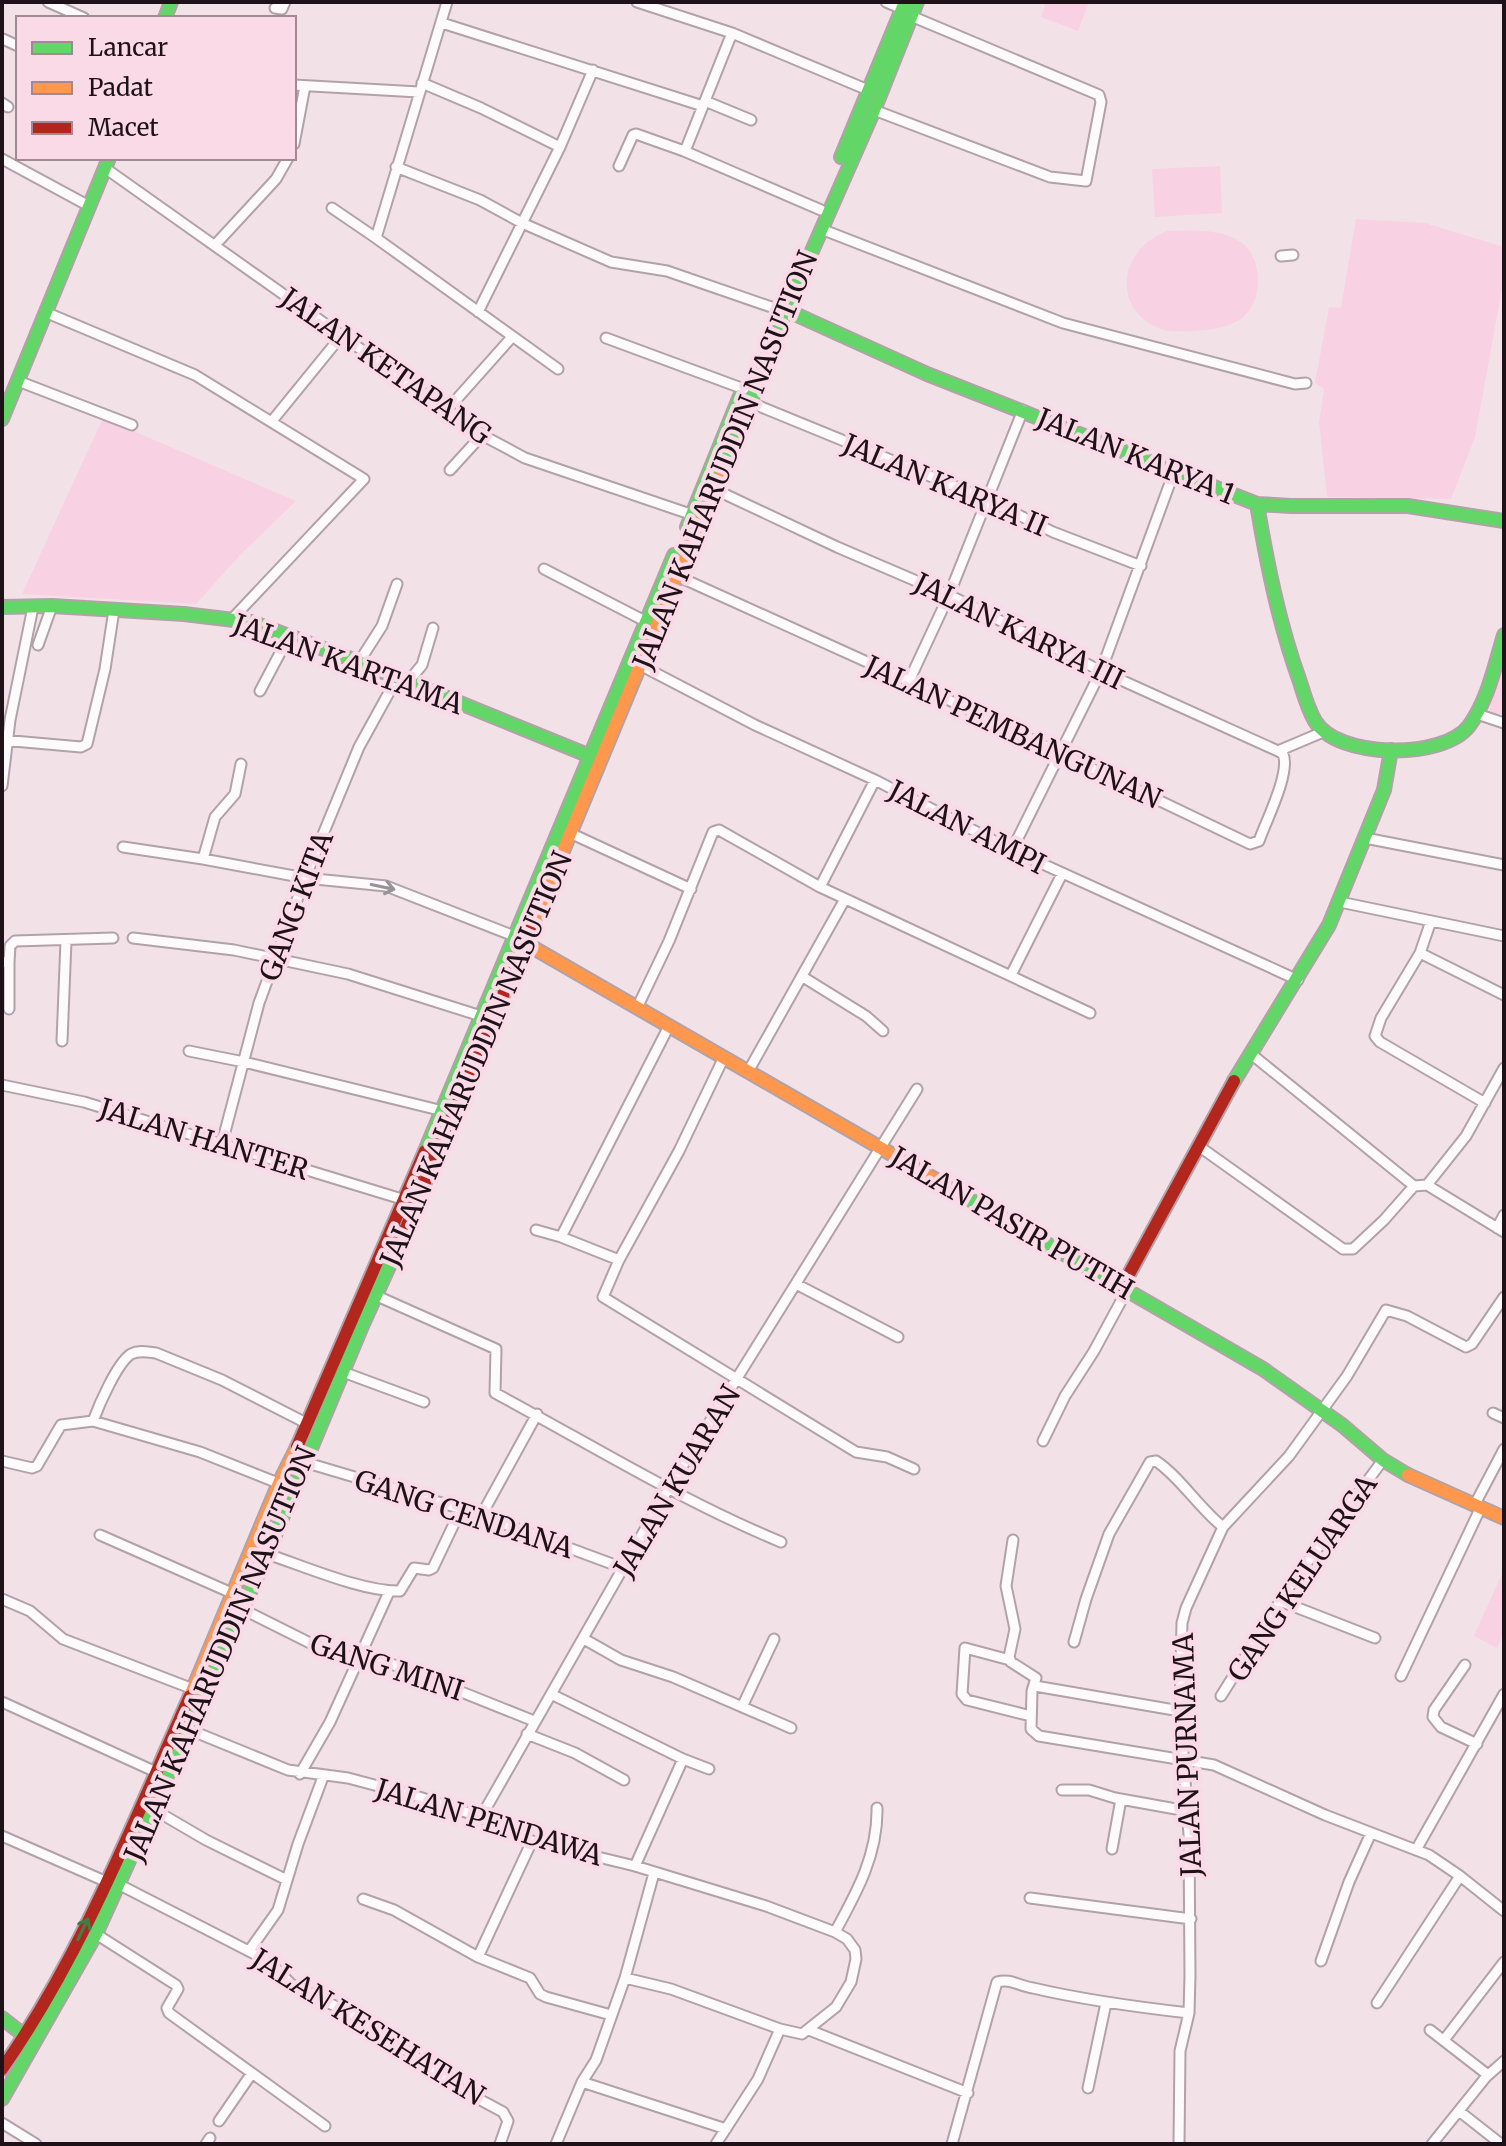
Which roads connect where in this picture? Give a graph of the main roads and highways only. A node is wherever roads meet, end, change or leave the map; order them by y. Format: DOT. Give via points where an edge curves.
graph roads {
  1 [pos="917,2"];
  2 [pos="906,9"];
  3 [pos="107,163"];
  4 [pos="781,310"];
  5 [pos="2,419"];
  6 [pos="732,429"];
  7 [pos="1257,504"];
  8 [pos="1504,521"];
  9 [pos="2,607"];
  10 [pos="1504,635"];
  11 [pos="1391,750"];
  12 [pos="590,756"];
  13 [pos="519,939"];
  14 [pos="1125,1288"];
  15 [pos="1504,1518"];
  16 [pos="113,1883"];
  17 [pos="2,2018"];
  18 [pos="25,2036"];
  19 [pos="2,2069"];
  20 [pos="2,2099"];
  1 -- 2 [label="main road, JALAN KAHARUDDIN NASUTION"];
  2 -- 4 [label="main road, JALAN KAHARUDDIN NASUTION" via="868,90"];
  2 -- 4 [label="main road, JALAN KAHARUDDIN NASUTION" via="874,110"];
  3 -- 5 [label="main road"];
  4 -- 6 [label="main road, JALAN KAHARUDDIN NASUTION" via="744,389"];
  4 -- 6 [label="main road, JALAN KAHARUDDIN NASUTION" via="749,402"];
  4 -- 7 [label="main road, JALAN KARYA 1" via="927,374"];
  6 -- 12 [label="main road, JALAN KAHARUDDIN NASUTION"];
  6 -- 13 [label="main road, JALAN KAHARUDDIN NASUTION" via="716,490 570,833"];
  7 -- 8 [label="main road, JALAN KARYA 1" via="1400,505"];
  7 -- 11 [label="main road" via="1289,655 1315,722 1340,744"];
  9 -- 12 [label="main road, JALAN KARTAMA" via="232,619 359,662"];
  10 -- 11 [label="main road" via="1477,714 1457,740 1422,751"];
  11 -- 14 [label="main road" via="1384,790 1340,902 1250,1053"];
  12 -- 13 [label="main road, JALAN KAHARUDDIN NASUTION"];
  13 -- 14 [label="main road, JALAN PASIR PUTIH"];
  13 -- 16 [label="main road, JALAN KAHARUDDIN NASUTION" via="279,1483"];
  13 -- 16 [label="main road, JALAN KAHARUDDIN NASUTION" via="421,1196 190,1730"];
  14 -- 15 [label="main road, JALAN PASIR PUTIH" via="1263,1369 1383,1460"];
  18 -- 16 [label="main road, JALAN KAHARUDDIN NASUTION, one-way"];
  16 -- 20 [label="main road, JALAN KAHARUDDIN NASUTION" via="96,1934"];
  17 -- 18 [label="main road"];
  18 -- 19 [label="main road, JALAN KAHARUDDIN NASUTION"];
}
